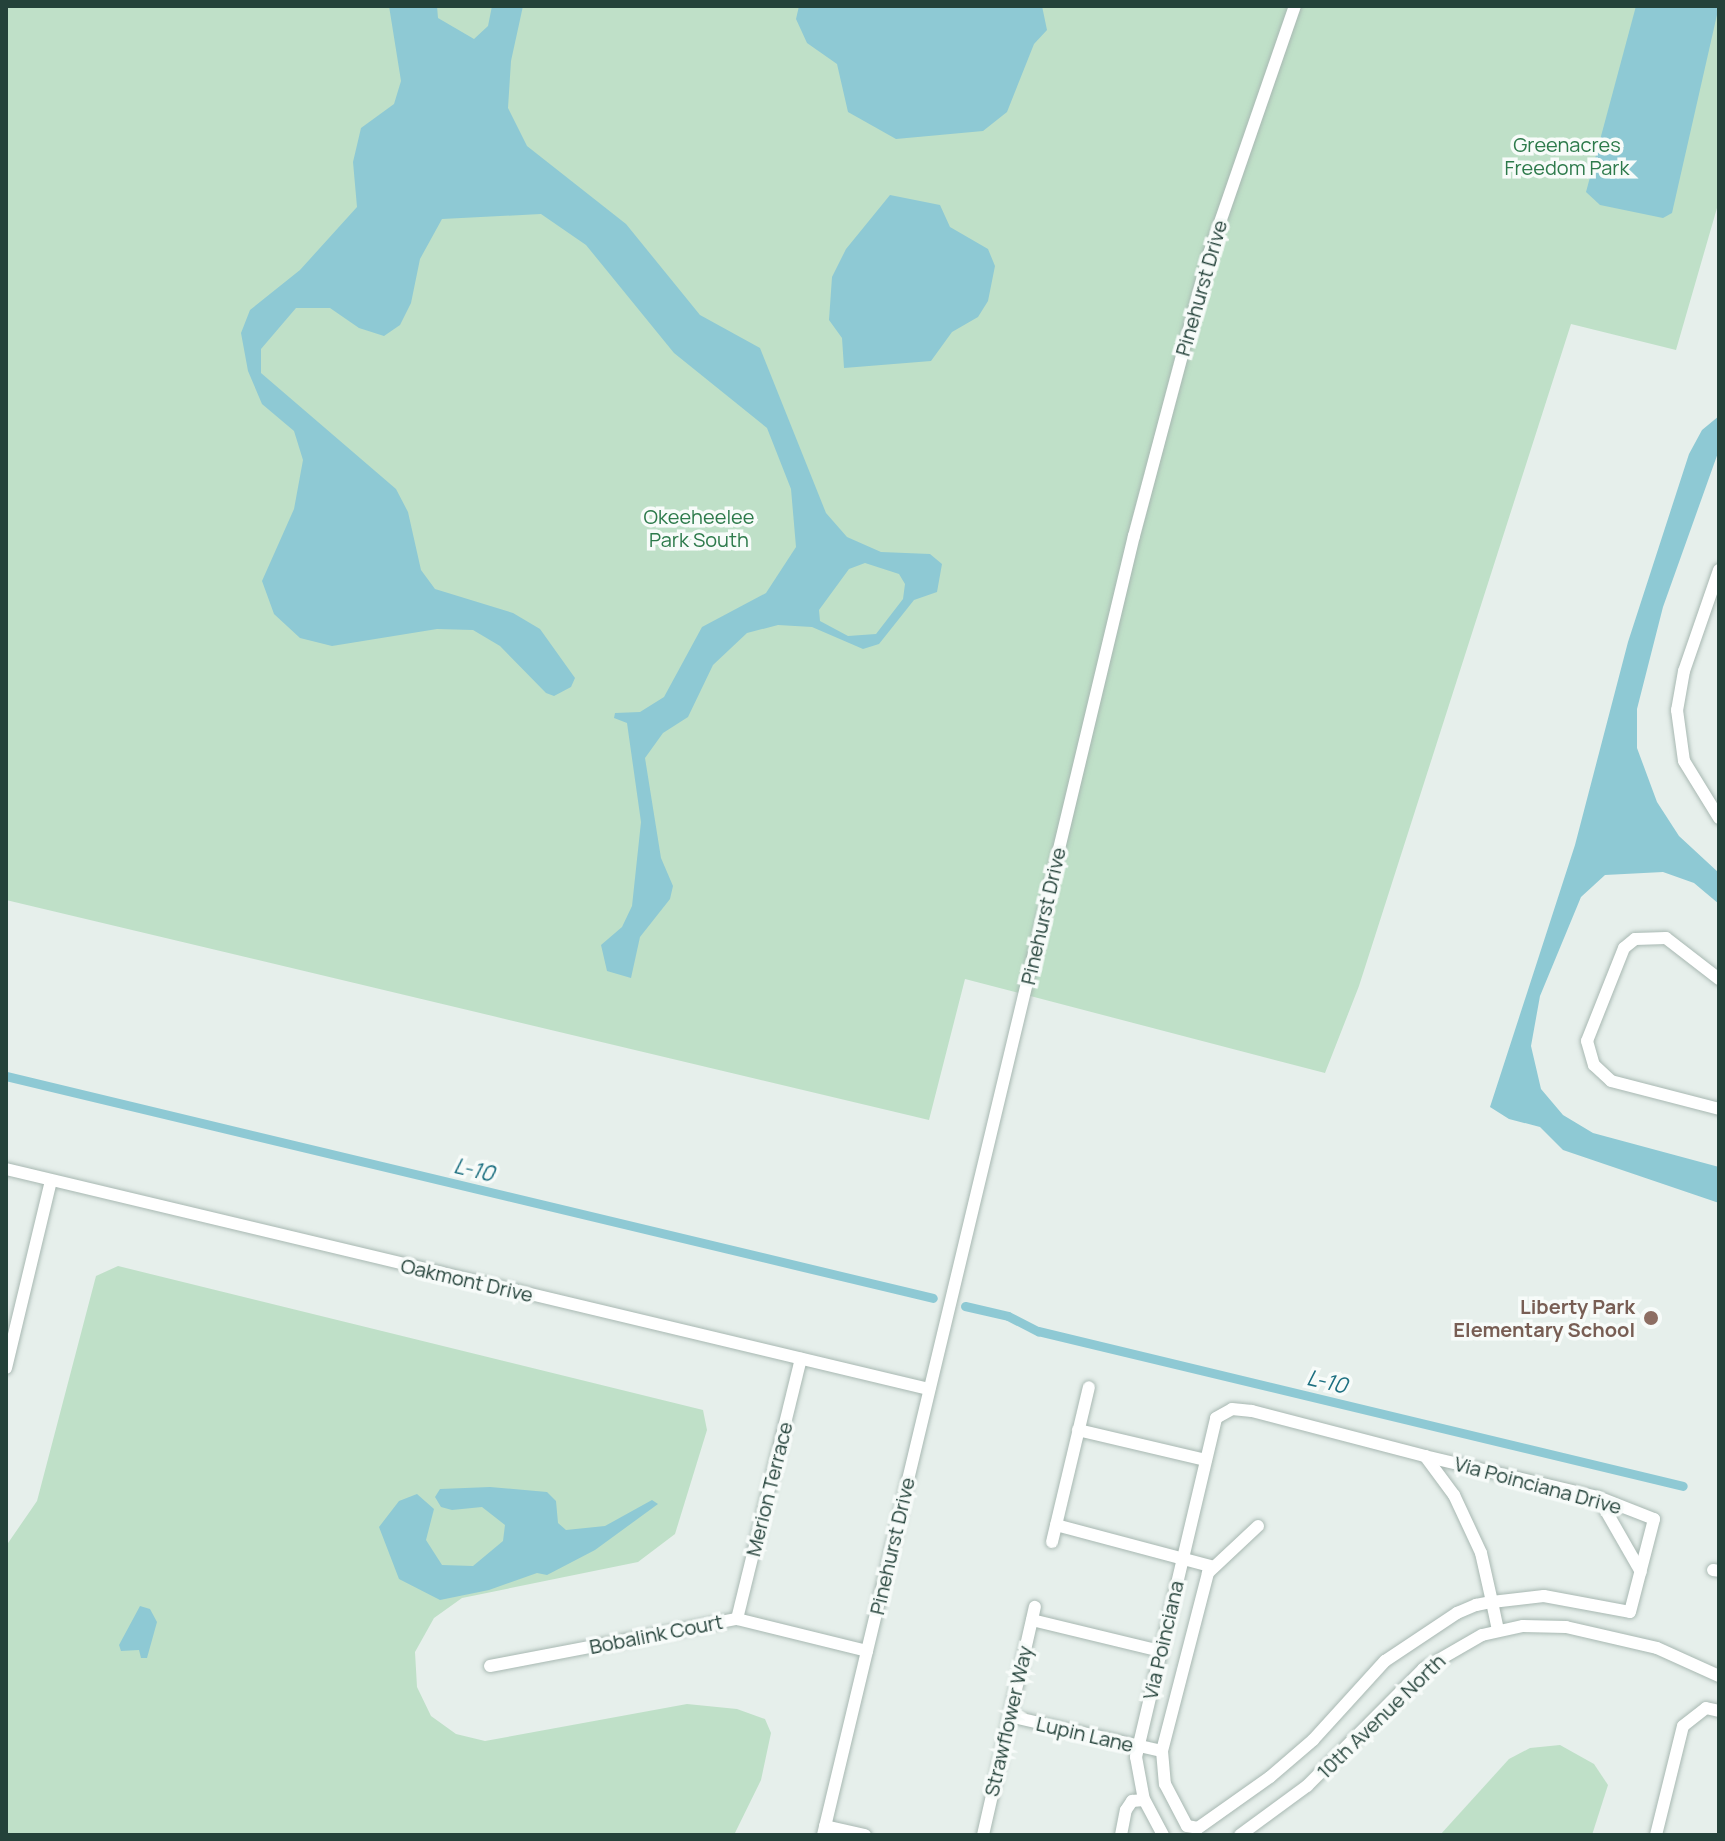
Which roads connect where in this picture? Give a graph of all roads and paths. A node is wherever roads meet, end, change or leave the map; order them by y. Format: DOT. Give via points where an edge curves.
graph roads {
  1 [pos="1295,6"];
  2 [pos="1719,570"];
  3 [pos="1719,818"];
  4 [pos="1719,979"];
  5 [pos="1719,1109"];
  6 [pos="6,1169"];
  7 [pos="51,1181"];
  8 [pos="801,1359"];
  9 [pos="6,1368"];
  10 [pos="1089,1387"];
  11 [pos="929,1389"];
  12 [pos="1078,1430"];
  13 [pos="1425,1456"];
  14 [pos="1206,1460"];
  15 [pos="1598,1497"];
  16 [pos="1056,1525"];
  17 [pos="1258,1526"];
  18 [pos="1052,1542"];
  19 [pos="1183,1556"];
  20 [pos="1214,1567"];
  21 [pos="1641,1572"];
  22 [pos="1492,1602"];
  23 [pos="737,1619"];
  24 [pos="1498,1630"];
  25 [pos="867,1651"];
  26 [pos="1160,1651"];
  27 [pos="490,1666"];
  28 [pos="1719,1676"];
  29 [pos="1719,1711"];
  30 [pos="1009,1716"];
  31 [pos="1138,1746"];
  32 [pos="1162,1751"];
  33 [pos="1144,1800"];
  34 [pos="1152,1819"];
  35 [pos="824,1830"];
  36 [pos="865,1835"];
  37 [pos="983,1835"];
  38 [pos="1121,1835"];
  39 [pos="1152,1835"];
  40 [pos="1163,1835"];
  41 [pos="1240,1835"];
  42 [pos="1656,1835"];
  1 -- 11 [label="street, Pinehurst Drive" via="1246,137 1187,333"];
  2 -- 3 [label="street" via="1684,671 1677,710 1684,761"];
  4 -- 5 [label="street" via="1666,938 1635,939 1624,948 1587,1041 1594,1065 1611,1081"];
  6 -- 7 [label="street, Oakmont Drive"];
  7 -- 8 [label="street, Oakmont Drive"];
  7 -- 9 [label="street"];
  8 -- 11 [label="street, Oakmont Drive"];
  8 -- 23 [label="street, Merion Terrace"];
  10 -- 12 [label="street"];
  11 -- 25 [label="street, Pinehurst Drive"];
  12 -- 14 [label="street"];
  12 -- 16 [label="street"];
  13 -- 14 [label="street, Via Poinciana Drive" via="1232,1409 1216,1418"];
  13 -- 15 [label="street, Via Poinciana Drive"];
  13 -- 22 [label="street, Via Poinciana Drive" via="1454,1495 1481,1553"];
  14 -- 19 [label="street, Via Poinciana"];
  15 -- 21 [label="street"];
  15 -- 21 [label="street, Via Poinciana Drive" via="1654,1519"];
  16 -- 18 [label="street"];
  16 -- 19 [label="street"];
  17 -- 20 [label="street, Via Poinciana Drive"];
  19 -- 20 [label="street"];
  19 -- 26 [label="street, Via Poinciana"];
  20 -- 32 [label="street, Via Poinciana Drive" via="1200,1593"];
  21 -- 22 [label="street, Via Poinciana Drive" via="1630,1612 1544,1596"];
  22 -- 24 [label="street, Via Poinciana Drive"];
  22 -- 32 [label="street, Via Poinciana Drive" via="1435,1624 1385,1661 1313,1740 1198,1828 1187,1826 1177,1811 1165,1784"];
  23 -- 25 [label="street, Bobalink Court"];
  23 -- 27 [label="street, Bobalink Court"];
  24 -- 28 [label="street, 10th Avenue North" via="1544,1625 1627,1640"];
  24 -- 41 [label="street, 10th Avenue North" via="1458,1645 1431,1663 1307,1786"];
  25 -- 35 [label="street, Pinehurst Drive"];
  26 -- 30 [label="street, Strawflower Way" via="1033,1614"];
  26 -- 31 [label="street, Via Poinciana"];
  29 -- 42 [label="street" via="1706,1708 1683,1726"];
  30 -- 31 [label="street, Lupin Lane"];
  30 -- 37 [label="street, Strawflower Way"];
  31 -- 32 [label="street, Lupin Lane"];
  31 -- 33 [label="street, Via Poinciana"];
  33 -- 34 [label="street, Via Poinciana"];
  33 -- 38 [label="street" via="1132,1801 1126,1810"];
  34 -- 39 [label="street, Via Poinciana"];
  34 -- 40 [label="street, Via Poinciana"];
  35 -- 36 [label="street"];
}
